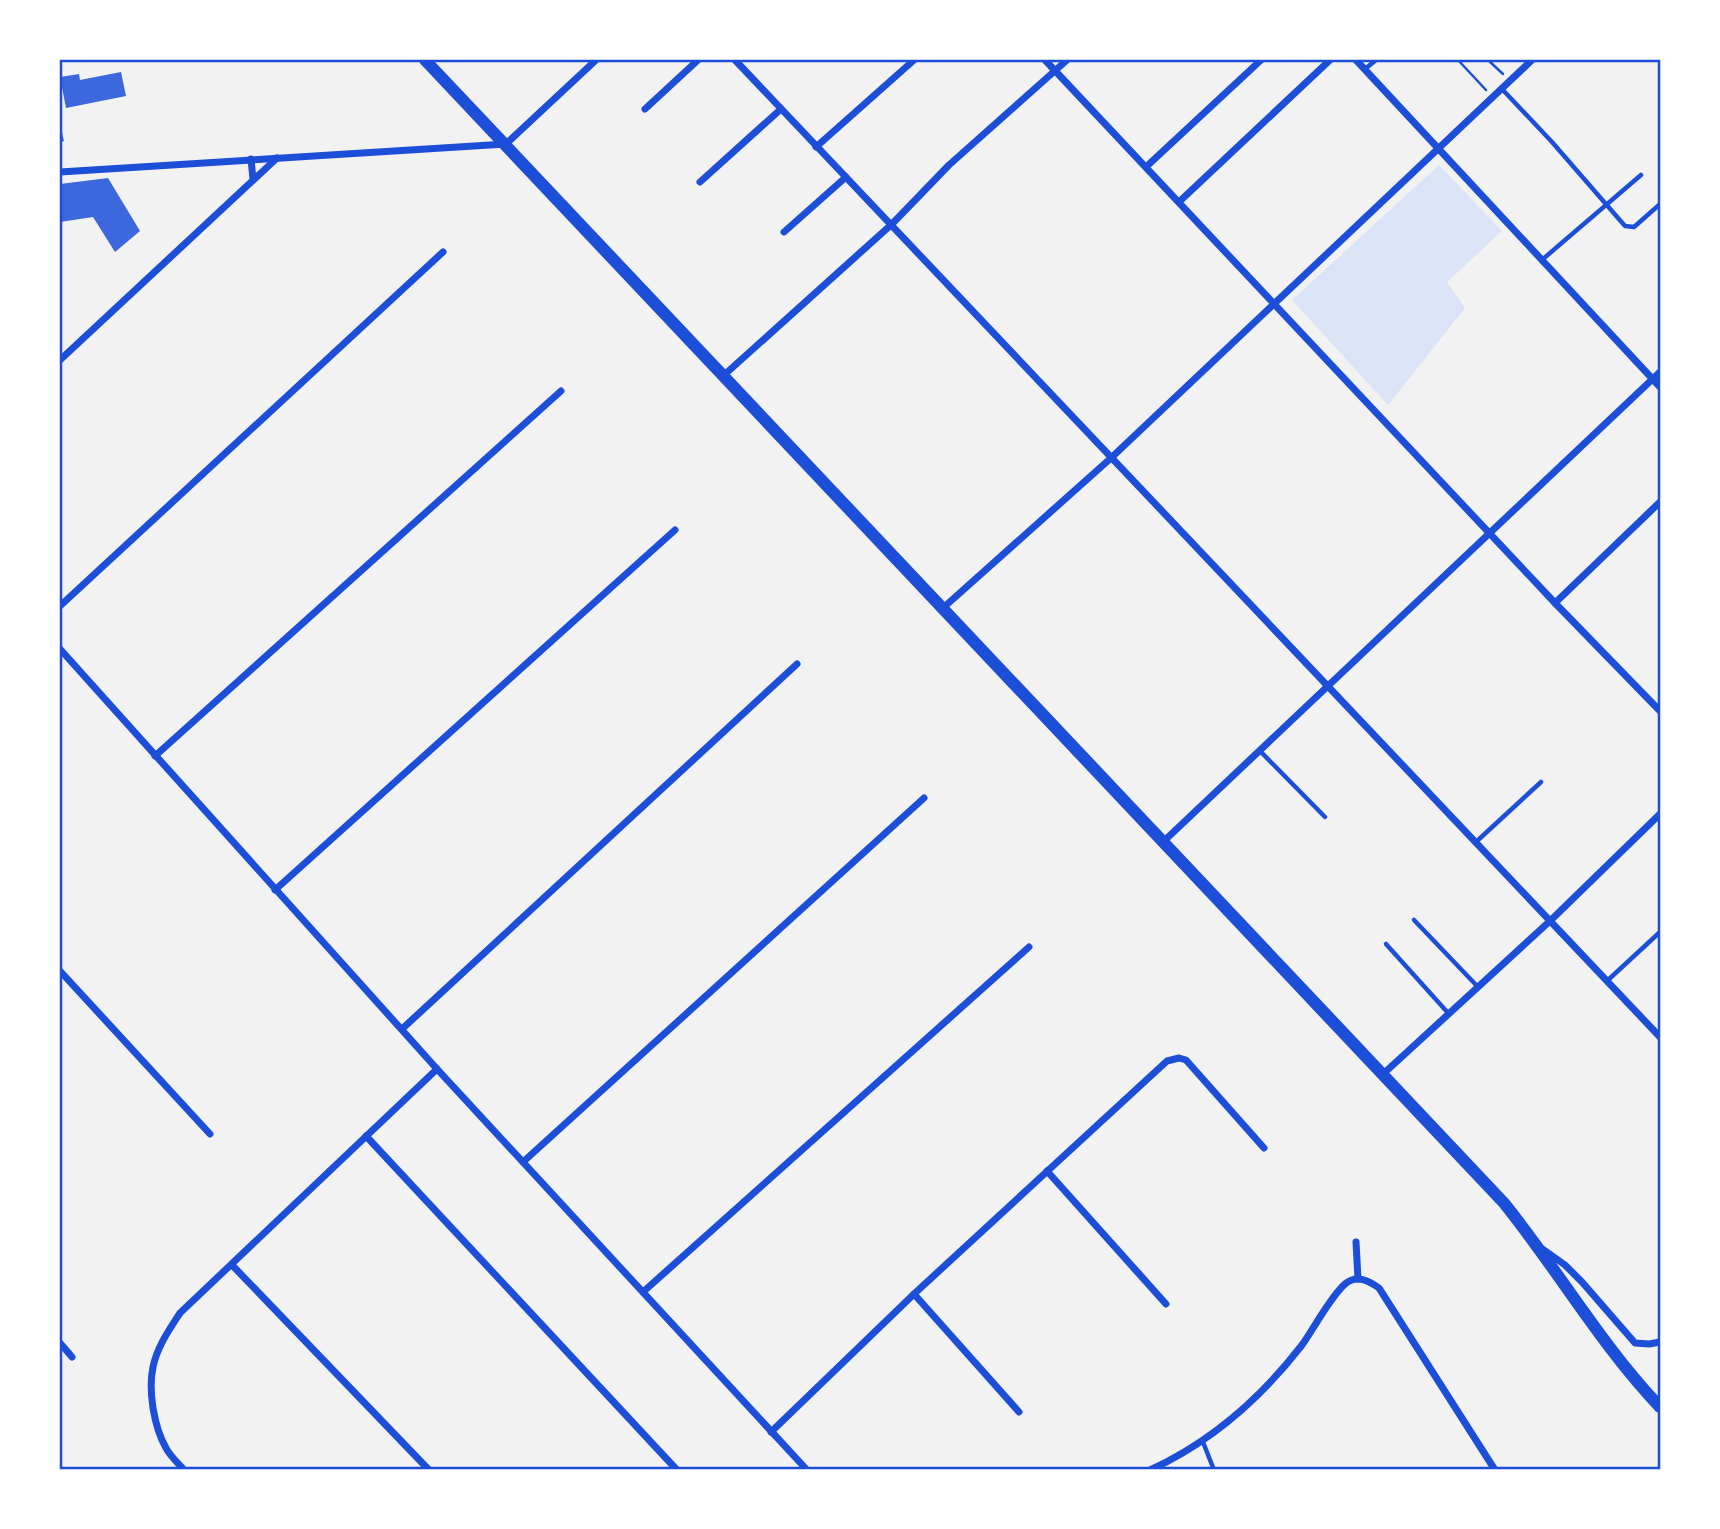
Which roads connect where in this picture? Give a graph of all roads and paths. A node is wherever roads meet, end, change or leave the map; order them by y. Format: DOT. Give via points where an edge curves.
graph roads {
  1 [pos="425,60"];
  2 [pos="596,60"];
  3 [pos="698,60"];
  4 [pos="735,60"];
  5 [pos="914,60"];
  6 [pos="1045,60"];
  7 [pos="1067,60"];
  8 [pos="1261,60"];
  9 [pos="1330,60"];
  10 [pos="1356,60"];
  11 [pos="1376,60"];
  12 [pos="1458,60"];
  13 [pos="1488,60"];
  14 [pos="1532,60"];
  15 [pos="1365,69"];
  16 [pos="1055,70"];
  17 [pos="1510,81"];
  18 [pos="1502,89"];
  19 [pos="1493,97"];
  20 [pos="645,109"];
  21 [pos="781,109"];
  22 [pos="506,144"];
  23 [pos="816,147"];
  24 [pos="1438,147"];
  25 [pos="277,158"];
  26 [pos="251,159"];
  27 [pos="1147,166"];
  28 [pos="60,172"];
  29 [pos="1642,175"];
  30 [pos="846,177"];
  31 [pos="253,179"];
  32 [pos="699,182"];
  33 [pos="1180,201"];
  34 [pos="1607,205"];
  35 [pos="1659,205"];
  36 [pos="892,224"];
  37 [pos="783,232"];
  38 [pos="443,252"];
  39 [pos="1543,259"];
  40 [pos="1275,302"];
  41 [pos="60,359"];
  42 [pos="1661,372"];
  43 [pos="722,376"];
  44 [pos="1653,379"];
  45 [pos="1661,387"];
  46 [pos="561,391"];
  47 [pos="1111,458"];
  48 [pos="1661,502"];
  49 [pos="675,530"];
  50 [pos="1489,533"];
  51 [pos="1555,603"];
  52 [pos="60,606"];
  53 [pos="943,608"];
  54 [pos="60,649"];
  55 [pos="797,664"];
  56 [pos="1329,685"];
  57 [pos="1661,711"];
  58 [pos="1260,751"];
  59 [pos="155,756"];
  60 [pos="1541,782"];
  61 [pos="924,798"];
  62 [pos="1661,814"];
  63 [pos="1325,817"];
  64 [pos="1164,841"];
  65 [pos="1477,841"];
  66 [pos="275,890"];
  67 [pos="1414,920"];
  68 [pos="1550,921"];
  69 [pos="1661,932"];
  70 [pos="1385,944"];
  71 [pos="1029,947"];
  72 [pos="60,971"];
  73 [pos="1607,981"];
  74 [pos="1478,987"];
  75 [pos="1449,1014"];
  76 [pos="402,1029"];
  77 [pos="1661,1037"];
  78 [pos="437,1069"];
  79 [pos="1382,1075"];
  80 [pos="210,1134"];
  81 [pos="366,1136"];
  82 [pos="1264,1148"];
  83 [pos="523,1162"];
  84 [pos="1047,1171"];
  85 [pos="1356,1242"];
  86 [pos="1537,1244"];
  87 [pos="232,1265"];
  88 [pos="1358,1279"];
  89 [pos="643,1292"];
  90 [pos="914,1294"];
  91 [pos="1166,1304"];
  92 [pos="1661,1342"];
  93 [pos="60,1343"];
  94 [pos="72,1357"];
  95 [pos="1661,1407"];
  96 [pos="1019,1412"];
  97 [pos="771,1432"];
  98 [pos="1203,1441"];
  99 [pos="184,1469"];
  100 [pos="429,1469"];
  101 [pos="677,1469"];
  102 [pos="807,1469"];
  103 [pos="1150,1469"];
  104 [pos="1214,1469"];
  105 [pos="1495,1469"];
  1 -- 22 [label="street"];
  2 -- 22 [label="street"];
  3 -- 20 [label="street"];
  4 -- 21 [label="street"];
  5 -- 23 [label="street"];
  6 -- 16 [label="street"];
  7 -- 16 [label="street"];
  8 -- 27 [label="street"];
  9 -- 33 [label="street"];
  10 -- 15 [label="street"];
  11 -- 15 [label="lane"];
  12 -- 19 [label="path"];
  13 -- 17 [label="path"];
  14 -- 17 [label="street"];
  15 -- 24 [label="street"];
  16 -- 27 [label="street"];
  16 -- 36 [label="street"];
  17 -- 18 [label="street"];
  18 -- 19 [label="street"];
  18 -- 34 [label="lane"];
  19 -- 24 [label="street"];
  21 -- 23 [label="street"];
  21 -- 32 [label="street"];
  22 -- 25 [label="street"];
  22 -- 43 [label="street"];
  23 -- 30 [label="street"];
  24 -- 39 [label="street"];
  24 -- 40 [label="street"];
  25 -- 26 [label="street"];
  25 -- 31 [label="street"];
  26 -- 28 [label="street"];
  26 -- 31 [label="street"];
  27 -- 33 [label="street"];
  29 -- 34 [label="lane"];
  30 -- 36 [label="street"];
  30 -- 37 [label="street"];
  31 -- 41 [label="street"];
  33 -- 40 [label="street"];
  34 -- 35 [label="lane" via="1630,228"];
  34 -- 39 [label="lane"];
  36 -- 43 [label="street"];
  36 -- 47 [label="street"];
  38 -- 52 [label="street"];
  39 -- 44 [label="street"];
  40 -- 47 [label="street"];
  40 -- 50 [label="street"];
  42 -- 44 [label="street"];
  43 -- 53 [label="street"];
  44 -- 45 [label="street"];
  44 -- 50 [label="street"];
  46 -- 59 [label="street"];
  47 -- 53 [label="street"];
  47 -- 56 [label="street"];
  48 -- 51 [label="street"];
  49 -- 66 [label="street"];
  50 -- 51 [label="street"];
  50 -- 56 [label="street"];
  51 -- 57 [label="street"];
  53 -- 64 [label="street"];
  54 -- 59 [label="street"];
  55 -- 76 [label="street"];
  56 -- 58 [label="street"];
  56 -- 65 [label="street"];
  58 -- 63 [label="lane"];
  58 -- 64 [label="street"];
  59 -- 66 [label="street"];
  60 -- 65 [label="lane"];
  61 -- 83 [label="street"];
  62 -- 68 [label="street"];
  64 -- 79 [label="street"];
  65 -- 68 [label="street"];
  66 -- 76 [label="street"];
  67 -- 74 [label="lane"];
  68 -- 73 [label="street"];
  68 -- 74 [label="street"];
  69 -- 73 [label="lane"];
  70 -- 75 [label="lane"];
  71 -- 89 [label="street"];
  72 -- 80 [label="street"];
  73 -- 77 [label="street"];
  74 -- 75 [label="street"];
  75 -- 79 [label="street"];
  76 -- 78 [label="street"];
  78 -- 81 [label="street"];
  78 -- 83 [label="street"];
  79 -- 86 [label="street"];
  81 -- 87 [label="street"];
  81 -- 101 [label="street"];
  82 -- 84 [label="street" via="1186,1060 1179,1058 1167,1061"];
  83 -- 89 [label="street"];
  84 -- 90 [label="street"];
  84 -- 91 [label="street"];
  85 -- 88 [label="street"];
  86 -- 92 [label="street" via="1573,1273 1635,1343"];
  86 -- 95 [label="street" via="1587,1320"];
  87 -- 99 [label="street" via="180,1313 152,1368 159,1434"];
  87 -- 100 [label="street"];
  88 -- 98 [label="street" via="1344,1285 1259,1395"];
  88 -- 105 [label="street" via="1379,1288"];
  89 -- 97 [label="street"];
  90 -- 96 [label="street"];
  90 -- 97 [label="street"];
  93 -- 94 [label="street"];
  97 -- 102 [label="street"];
  98 -- 103 [label="street"];
  98 -- 104 [label="lane"];
}
